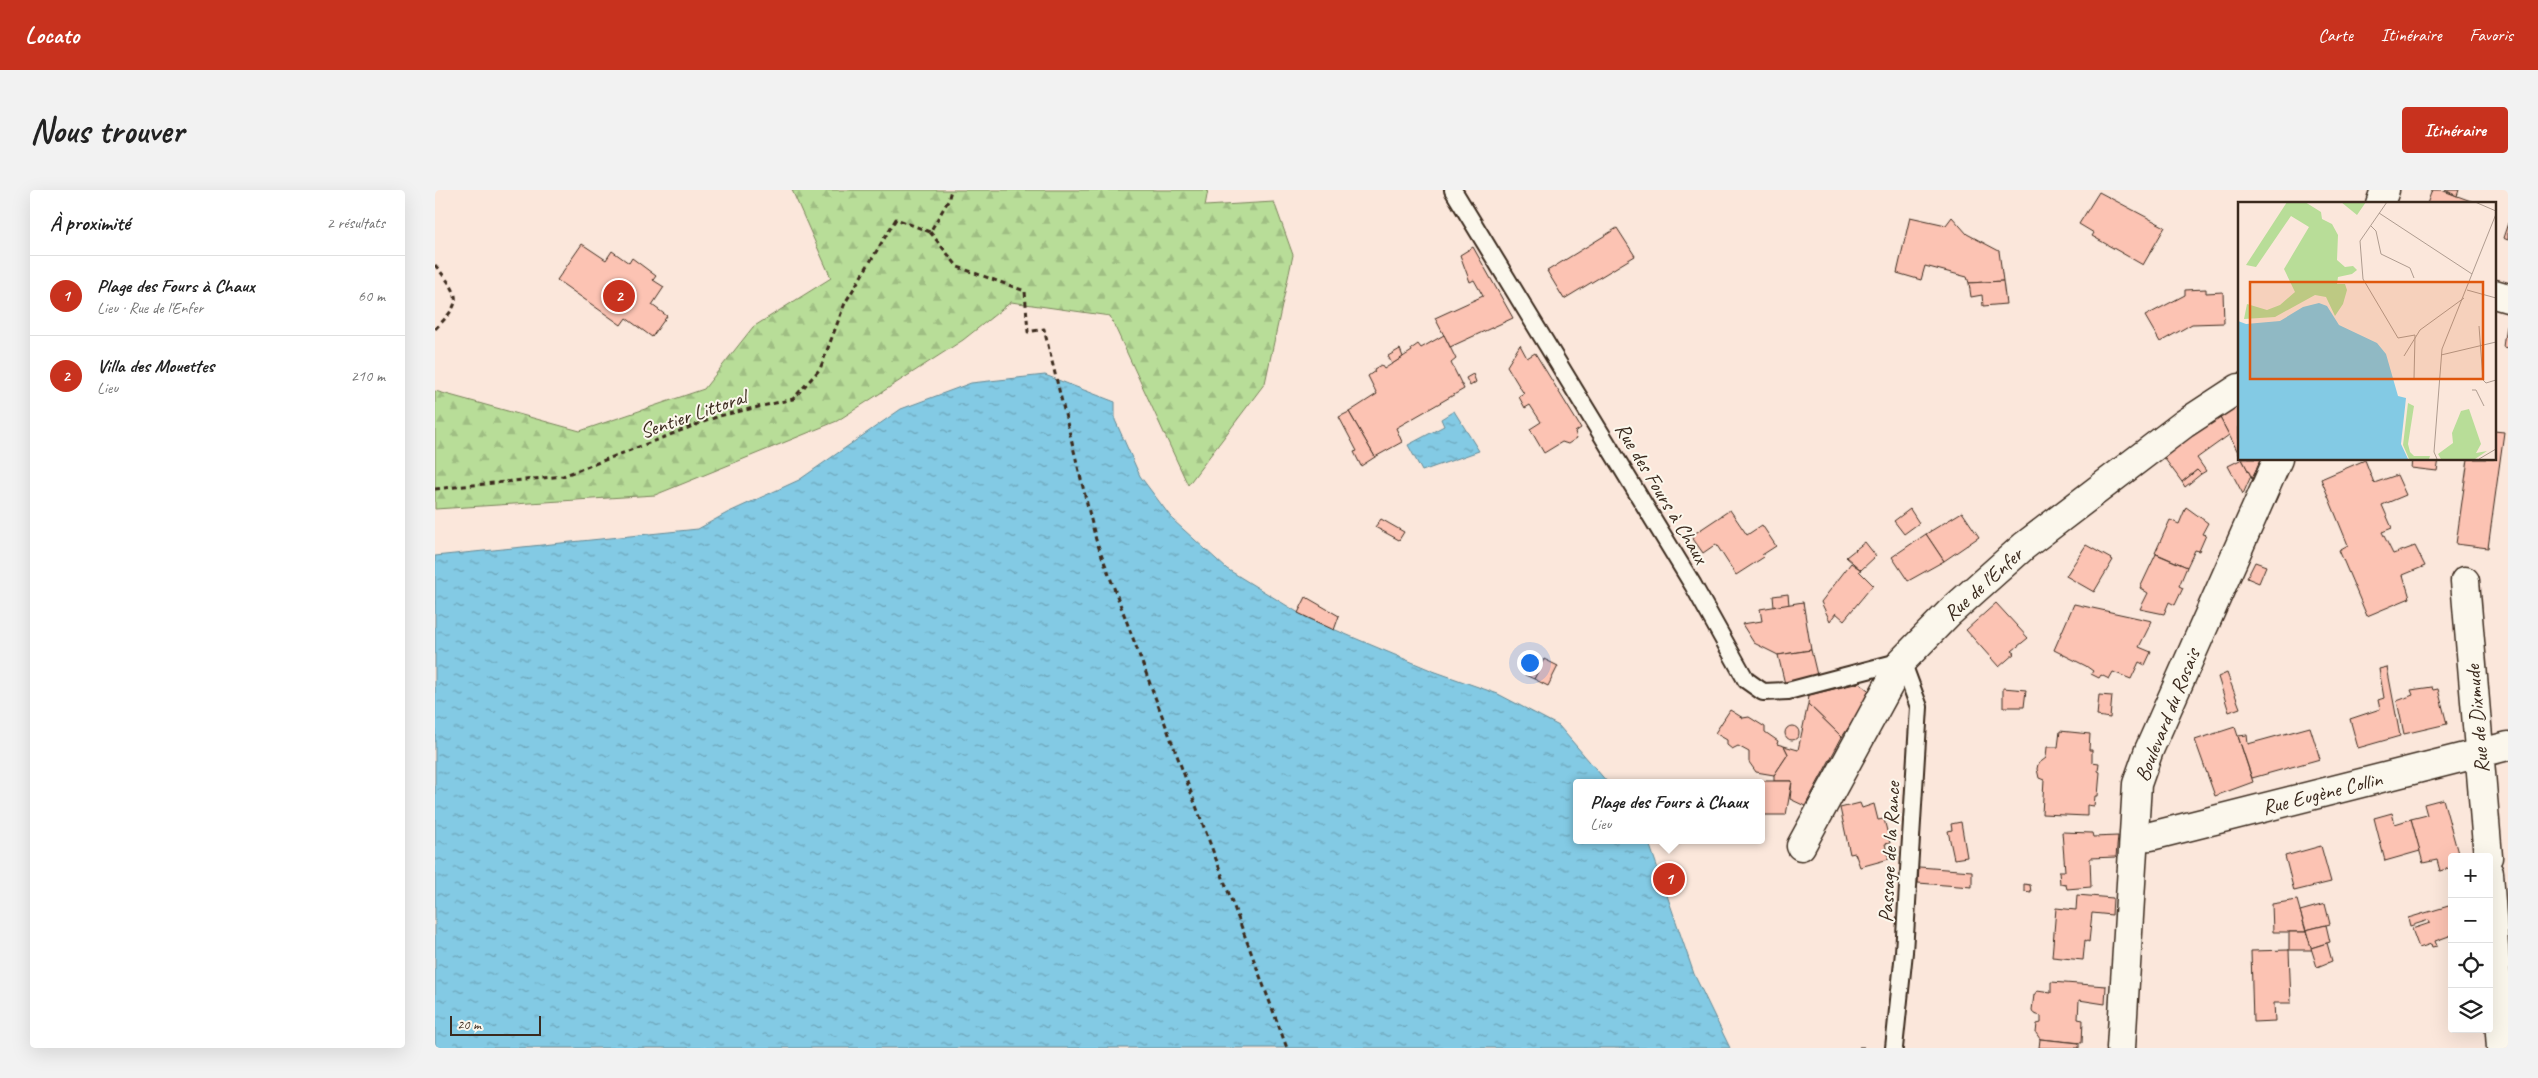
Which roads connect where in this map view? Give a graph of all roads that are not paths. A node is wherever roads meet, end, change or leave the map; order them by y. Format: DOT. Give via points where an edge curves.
graph roads {
  1 [pos="1453,190"];
  2 [pos="2385,190"];
  3 [pos="2381,202"];
  4 [pos="2495,294"];
  5 [pos="2508,298"];
  6 [pos="2238,389"];
  7 [pos="2278,460"];
  8 [pos="2465,581"];
  9 [pos="1902,661"];
  10 [pos="2508,746"];
  11 [pos="2481,753"];
  12 [pos="2135,837"];
  13 [pos="1801,846"];
  14 [pos="2488,853"];
  15 [pos="2491,898"];
  16 [pos="1893,1048"];
  17 [pos="2121,1048"];
  18 [pos="2501,1048"];
  1 -- 9 [label="lane, Rue des Fours à Chaux" via="1693,585 1746,680 1763,692 1788,691"];
  2 -- 3 [label="street"];
  4 -- 5 [label="street"];
  6 -- 9 [label="street, Rue de l'Enfer" via="2184,424 2024,546 1949,613"];
  7 -- 12 [label="street, Boulevard du Rosais" via="2149,750 2137,784"];
  8 -- 11 [label="street, Rue de Dixmude"];
  9 -- 13 [label="street, Rue de l'Enfer"];
  9 -- 16 [label="lane, Passage de la Rance" via="1919,707 1904,952"];
  10 -- 11 [label="street, Rue Eugène Collin"];
  11 -- 12 [label="street, Rue Eugène Collin" via="2151,836"];
  11 -- 14 [label="street, Rue de Dixmude"];
  12 -- 17 [label="street, Boulevard du Rosais"];
  15 -- 18 [label="street"];
}
